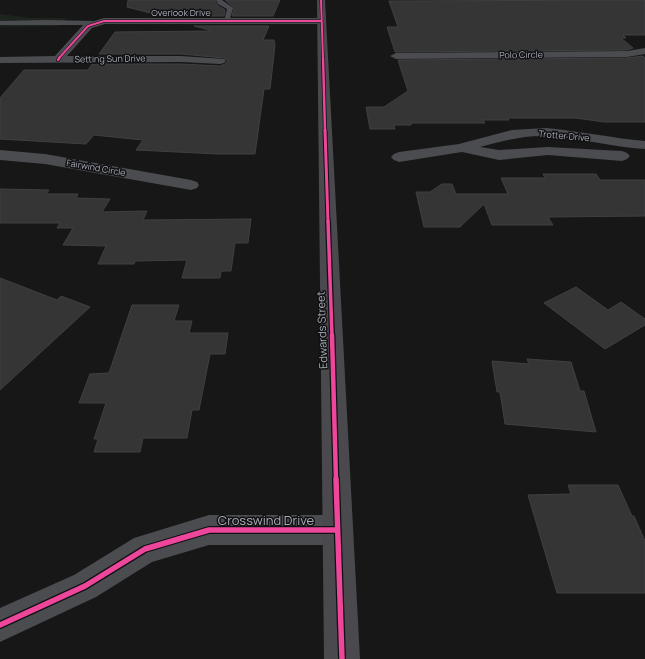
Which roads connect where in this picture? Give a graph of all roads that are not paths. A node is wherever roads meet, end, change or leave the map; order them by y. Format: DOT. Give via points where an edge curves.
graph roads {
  1 [pos="219,0"];
  2 [pos="321,0"];
  3 [pos="227,21"];
  4 [pos="321,21"];
  5 [pos="0,23"];
  6 [pos="95,23"];
  7 [pos="645,51"];
  8 [pos="396,56"];
  9 [pos="0,60"];
  10 [pos="58,60"];
  11 [pos="220,61"];
  12 [pos="645,145"];
  13 [pos="460,148"];
  14 [pos="0,155"];
  15 [pos="399,157"];
  16 [pos="645,158"];
  17 [pos="191,185"];
  18 [pos="337,530"];
  19 [pos="0,625"];
  20 [pos="342,659"];
  1 -- 3 [label="lane" via="230,8"];
  2 -- 4 [label="main road, Edwards Street"];
  3 -- 4 [label="street, Overlook Drive"];
  3 -- 6 [label="street, Overlook Drive"];
  4 -- 18 [label="main road, Edwards Street"];
  5 -- 6 [label="lane"];
  6 -- 10 [label="street" via="88,26"];
  7 -- 8 [label="street, Polo Circle" via="627,54"];
  9 -- 10 [label="street, Setting Sun Drive"];
  10 -- 11 [label="street, Setting Sun Drive"];
  12 -- 13 [label="street, Trotter Drive" via="546,132 512,134"];
  13 -- 15 [label="street, Trotter Drive"];
  13 -- 16 [label="street, Trotter Drive" via="499,155 548,151"];
  14 -- 17 [label="street, Fairwind Circle" via="45,159"];
  18 -- 19 [label="street, Crosswind Drive" via="209,530 145,550 85,586"];
  18 -- 20 [label="main road, Edwards Street"];
}
